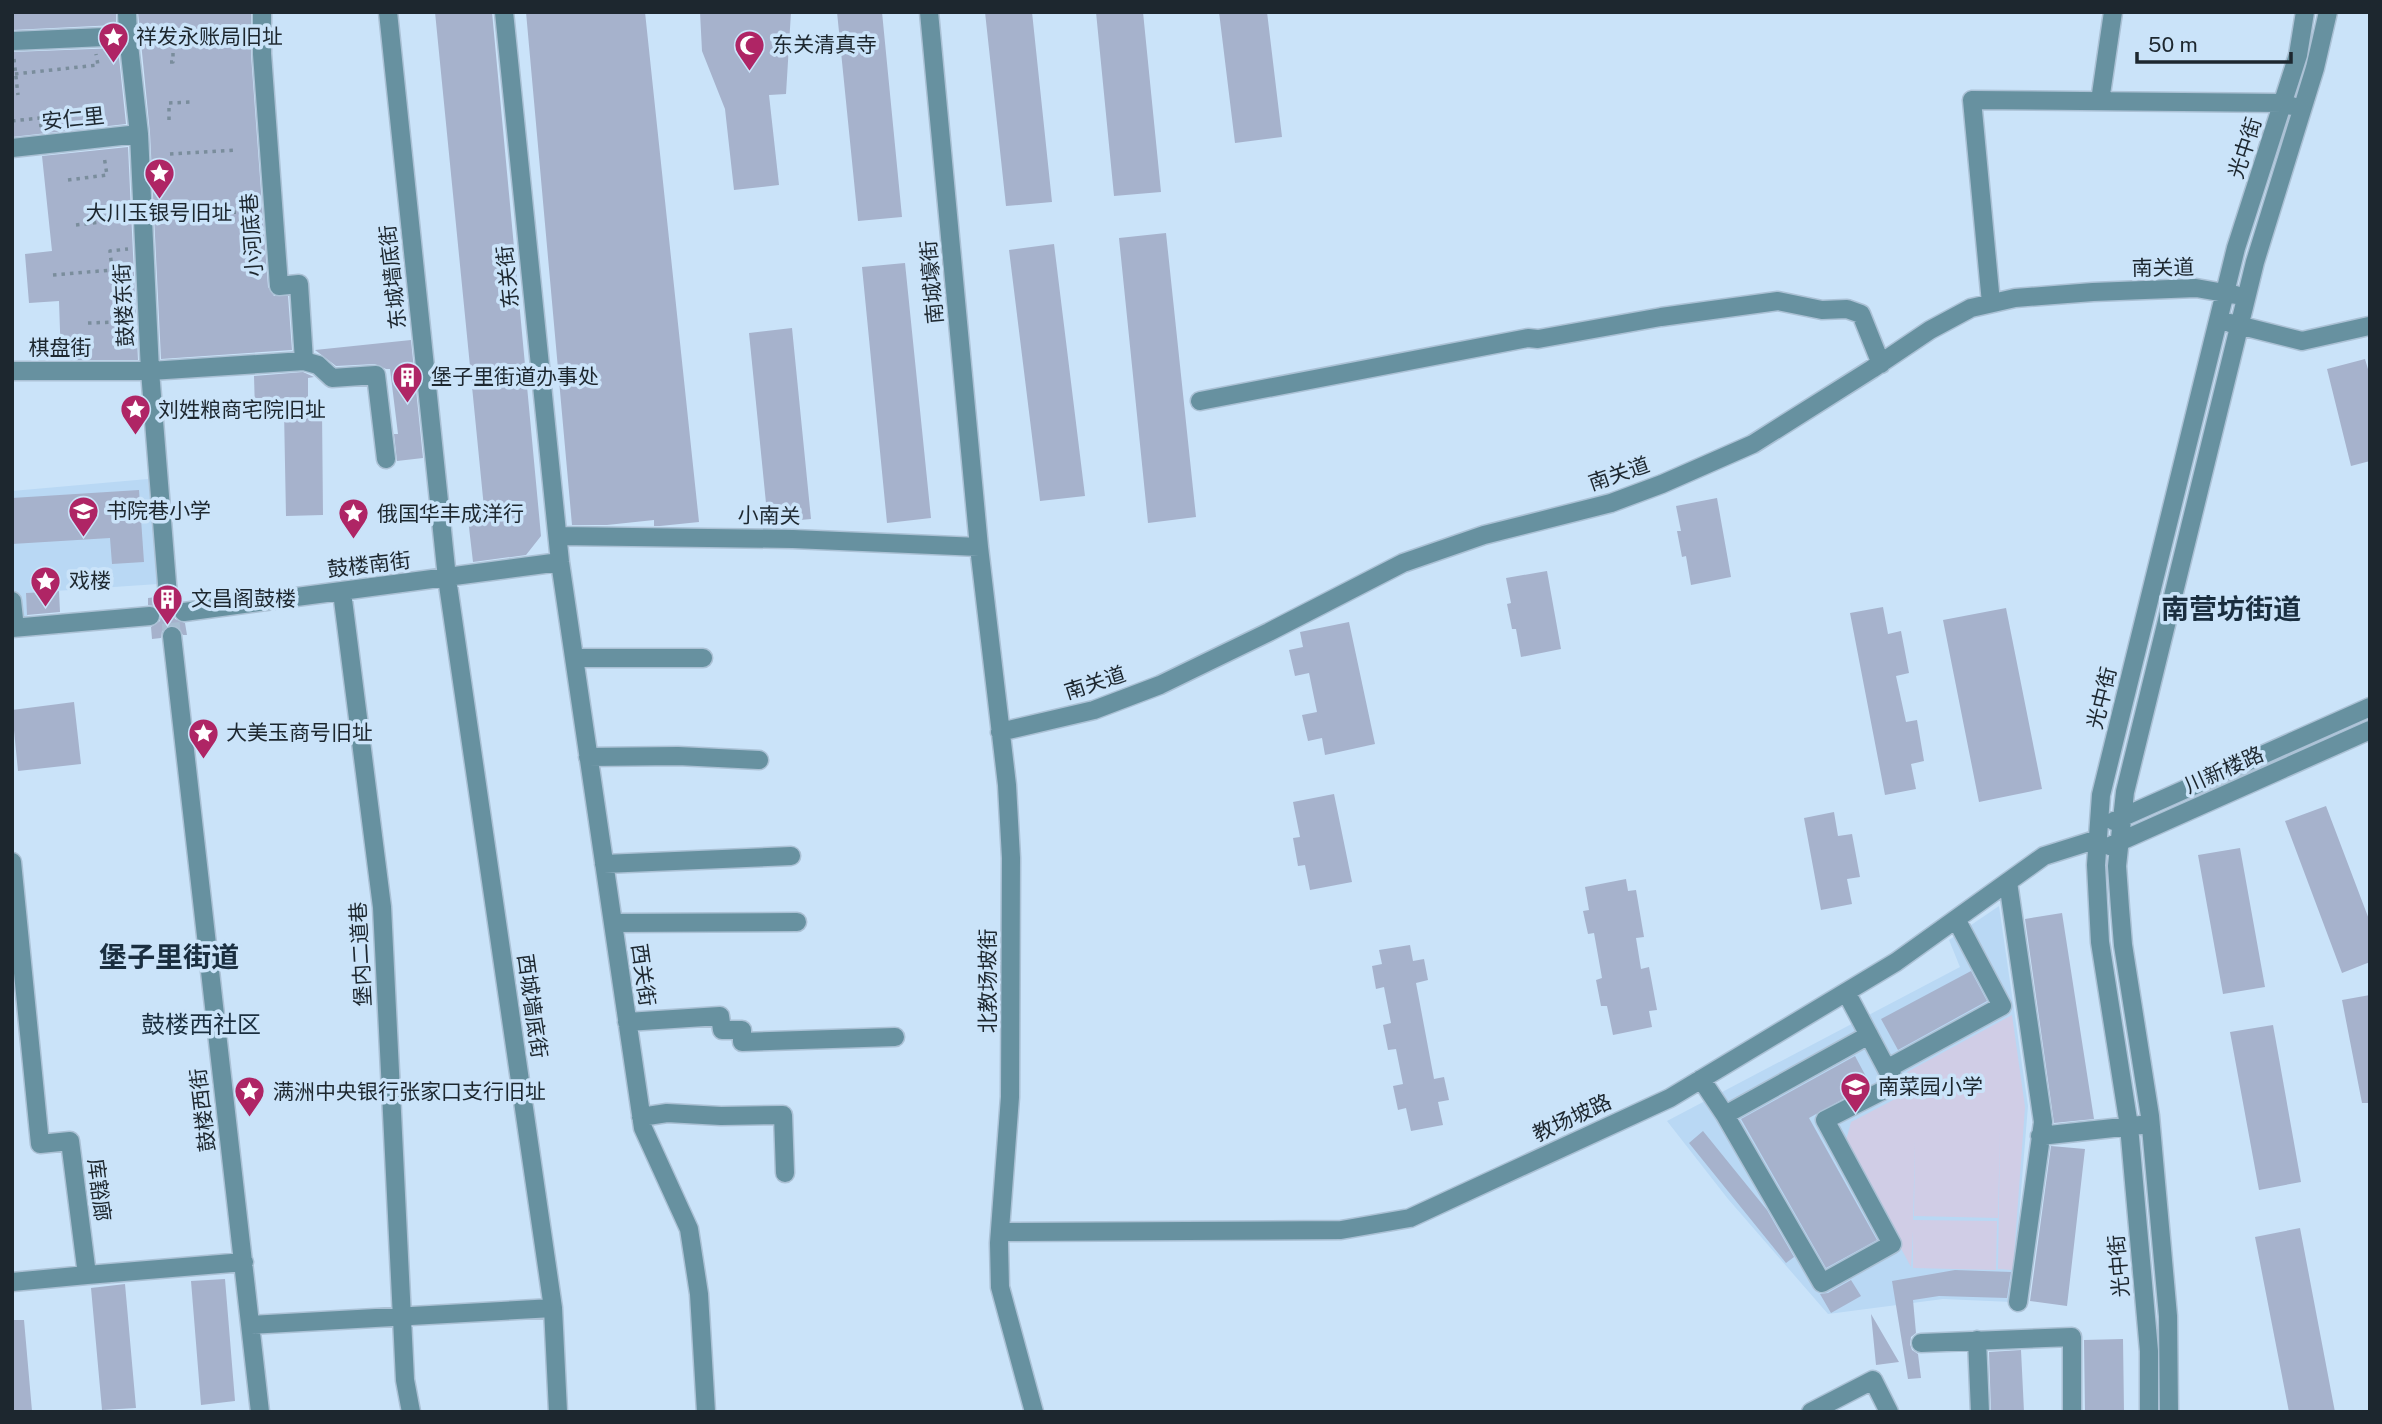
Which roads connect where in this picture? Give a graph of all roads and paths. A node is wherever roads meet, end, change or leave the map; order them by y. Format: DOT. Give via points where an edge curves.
graph roads {
  1 [pos="127,12"];
  2 [pos="262,12"];
  3 [pos="388,12"];
  4 [pos="504,12"];
  5 [pos="929,12"];
  6 [pos="2113,12"];
  7 [pos="2305,12"];
  8 [pos="2328,12"];
  9 [pos="190,32"];
  10 [pos="128,36"];
  11 [pos="12,41"];
  12 [pos="95,44"];
  13 [pos="13,48"];
  14 [pos="170,62"];
  15 [pos="15,74"];
  16 [pos="18,95"];
  17 [pos="192,102"];
  18 [pos="2099,102"];
  19 [pos="2283,103"];
  20 [pos="2302,109"];
  21 [pos="105,112"];
  22 [pos="65,116"];
  23 [pos="169,120"];
  24 [pos="139,134"];
  25 [pos="103,146"];
  26 [pos="12,148"];
  27 [pos="237,150"];
  28 [pos="170,154"];
  29 [pos="68,180"];
  30 [pos="112,209"];
  31 [pos="239,212"];
  32 [pos="173,215"];
  33 [pos="76,225"];
  34 [pos="111,251"];
  35 [pos="53,275"];
  36 [pos="2225,293"];
  37 [pos="2247,297"];
  38 [pos="119,299"];
  39 [pos="1991,303"];
  40 [pos="2219,319"];
  41 [pos="88,323"];
  42 [pos="2240,325"];
  43 [pos="2370,326"];
  44 [pos="304,361"];
  45 [pos="1881,363"];
  46 [pos="12,370"];
  47 [pos="150,371"];
  48 [pos="1200,401"];
  49 [pos="386,459"];
  50 [pos="558,536"];
  51 [pos="979,547"];
  52 [pos="560,562"];
  53 [pos="447,578"];
  54 [pos="342,592"];
  55 [pos="168,596"];
  56 [pos="12,601"];
  57 [pos="184,612"];
  58 [pos="150,617"];
  59 [pos="13,628"];
  60 [pos="172,636"];
  61 [pos="574,658"];
  62 [pos="703,658"];
  63 [pos="2370,707"];
  64 [pos="2370,730"];
  65 [pos="1000,732"];
  66 [pos="588,757"];
  67 [pos="759,760"];
  68 [pos="2122,818"];
  69 [pos="2098,839"];
  70 [pos="2119,842"];
  71 [pos="791,856"];
  72 [pos="12,862"];
  73 [pos="604,864"];
  74 [pos="2008,882"];
  75 [pos="1956,919"];
  76 [pos="797,922"];
  77 [pos="613,923"];
  78 [pos="1846,992"];
  79 [pos="627,1023"];
  80 [pos="1869,1035"];
  81 [pos="895,1037"];
  82 [pos="1890,1075"];
  83 [pos="1701,1079"];
  84 [pos="1725,1115"];
  85 [pos="641,1116"];
  86 [pos="2151,1123"];
  87 [pos="2129,1126"];
  88 [pos="2040,1136"];
  89 [pos="785,1173"];
  90 [pos="1000,1232"];
  91 [pos="244,1262"];
  92 [pos="87,1275"];
  93 [pos="12,1282"];
  94 [pos="2018,1302"];
  95 [pos="552,1308"];
  96 [pos="404,1316"];
  97 [pos="251,1325"];
  98 [pos="1977,1340"];
  99 [pos="1921,1343"];
  100 [pos="260,1412"];
  101 [pos="411,1412"];
  102 [pos="558,1412"];
  103 [pos="706,1412"];
  104 [pos="1034,1412"];
  105 [pos="1811,1412"];
  106 [pos="1889,1412"];
  107 [pos="1980,1412"];
  108 [pos="2073,1412"];
  109 [pos="2149,1412"];
  110 [pos="2169,1412"];
  1 -- 10 [label="street, 鼓楼东街"];
  2 -- 44 [label="street, 小河底巷" via="279,286 299,284"];
  3 -- 53 [label="street, 东城墙底街"];
  4 -- 50 [label="street, 东关街"];
  5 -- 51 [label="street, 南城壕街"];
  6 -- 18 [label="street"];
  7 -- 19 [label="street, 光中街"];
  8 -- 20 [label="street, 光中街"];
  9 -- 14 [label="path" via="173,31"];
  10 -- 11 [label="street"];
  10 -- 24 [label="street, 鼓楼东街"];
  12 -- 15 [label="path" via="97,65"];
  13 -- 15 [label="path"];
  15 -- 16 [label="path"];
  17 -- 23 [label="path" via="169,103"];
  18 -- 19 [label="street"];
  18 -- 39 [label="street" via="1972,100"];
  19 -- 20 [label="street"];
  19 -- 36 [label="street, 光中街"];
  20 -- 37 [label="street, 光中街"];
  21 -- 22 [label="path"];
  24 -- 26 [label="street, 安仁里"];
  24 -- 47 [label="street, 鼓楼东街"];
  25 -- 29 [label="path" via="107,175"];
  27 -- 28 [label="path"];
  30 -- 33 [label="path" via="110,221"];
  31 -- 32 [label="path"];
  34 -- 35 [label="path" via="112,270"];
  36 -- 37 [label="street, 南关道"];
  36 -- 39 [label="street, 南关道" via="2196,288 2093,292"];
  36 -- 40 [label="street, 光中街"];
  37 -- 42 [label="street, 光中街"];
  38 -- 41 [label="path" via="118,322"];
  39 -- 45 [label="street, 南关道" via="1971,308 1930,330"];
  40 -- 42 [label="street"];
  40 -- 69 [label="street, 光中街" via="2101,795"];
  42 -- 43 [label="street" via="2302,341"];
  42 -- 68 [label="street, 光中街"];
  44 -- 47 [label="street"];
  44 -- 49 [label="street" via="318,365 332,378 376,375"];
  45 -- 48 [label="street" via="1861,314 1778,301 1528,338"];
  45 -- 65 [label="street, 南关道" via="1753,444 1662,484 1403,563 1160,685 1094,710"];
  46 -- 47 [label="street, 棋盘街"];
  47 -- 55 [label="street, 鼓楼东街"];
  50 -- 51 [label="street, 小南关"];
  50 -- 52 [label="street, 西关街"];
  51 -- 65 [label="street, 北教场坡街"];
  52 -- 53 [label="street, 鼓楼南街"];
  52 -- 61 [label="street, 西关街"];
  53 -- 54 [label="street, 鼓楼南街"];
  53 -- 95 [label="street, 西城墙底街"];
  54 -- 57 [label="street, 鼓楼南街"];
  54 -- 96 [label="street, 堡内二道巷" via="382,907"];
  56 -- 59 [label="street"];
  58 -- 59 [label="street"];
  60 -- 91 [label="street, 鼓楼西街"];
  61 -- 62 [label="street"];
  61 -- 66 [label="street, 西关街"];
  63 -- 68 [label="street, 川新楼路"];
  64 -- 70 [label="street, 川新楼路"];
  65 -- 90 [label="street, 北教场坡街" via="1011,897 1010,1097"];
  66 -- 67 [label="street"];
  66 -- 73 [label="street, 西关街"];
  68 -- 69 [label="street, 川新楼路"];
  68 -- 70 [label="street, 光中街"];
  69 -- 70 [label="street, 川新楼路"];
  69 -- 74 [label="street, 教场坡路" via="2044,856"];
  69 -- 87 [label="street, 光中街" via="2101,942"];
  70 -- 86 [label="street, 光中街" via="2123,946"];
  71 -- 73 [label="street"];
  72 -- 92 [label="street, 库豁廊" via="40,1144 70,1140"];
  73 -- 77 [label="street, 西关街"];
  74 -- 75 [label="street, 教场坡路"];
  74 -- 88 [label="street" via="2043,1122"];
  75 -- 78 [label="street, 教场坡路"];
  75 -- 82 [label="street" via="2002,1006 1894,1065"];
  76 -- 77 [label="street"];
  77 -- 79 [label="street, 西关街"];
  78 -- 80 [label="street"];
  78 -- 83 [label="street, 教场坡路"];
  79 -- 81 [label="street" via="720,1016 722,1030 742,1030 742,1042"];
  79 -- 85 [label="street, 西关街"];
  80 -- 82 [label="street"];
  80 -- 84 [label="street"];
  82 -- 84 [label="street" via="1884,1090 1825,1120 1892,1244 1822,1283"];
  83 -- 84 [label="street"];
  83 -- 90 [label="street, 教场坡路" via="1670,1098 1410,1218 1341,1230"];
  85 -- 89 [label="street" via="667,1112 783,1115"];
  85 -- 103 [label="street, 西关街" via="689,1229 699,1294"];
  86 -- 87 [label="street"];
  86 -- 110 [label="street, 光中街" via="2168,1316"];
  87 -- 88 [label="street"];
  87 -- 109 [label="street, 光中街" via="2149,1351"];
  88 -- 94 [label="street"];
  90 -- 104 [label="street, 北教场坡街" via="1000,1287"];
  91 -- 92 [label="street"];
  91 -- 97 [label="street, 鼓楼西街"];
  92 -- 93 [label="street"];
  95 -- 96 [label="street"];
  95 -- 102 [label="street, 西城墙底街"];
  96 -- 97 [label="street"];
  96 -- 101 [label="street, 堡内二道巷" via="405,1380"];
  97 -- 100 [label="street, 鼓楼西街"];
  98 -- 99 [label="street"];
  98 -- 107 [label="street"];
  98 -- 108 [label="street" via="2072,1337"];
  105 -- 106 [label="street" via="1873,1380"];
}
